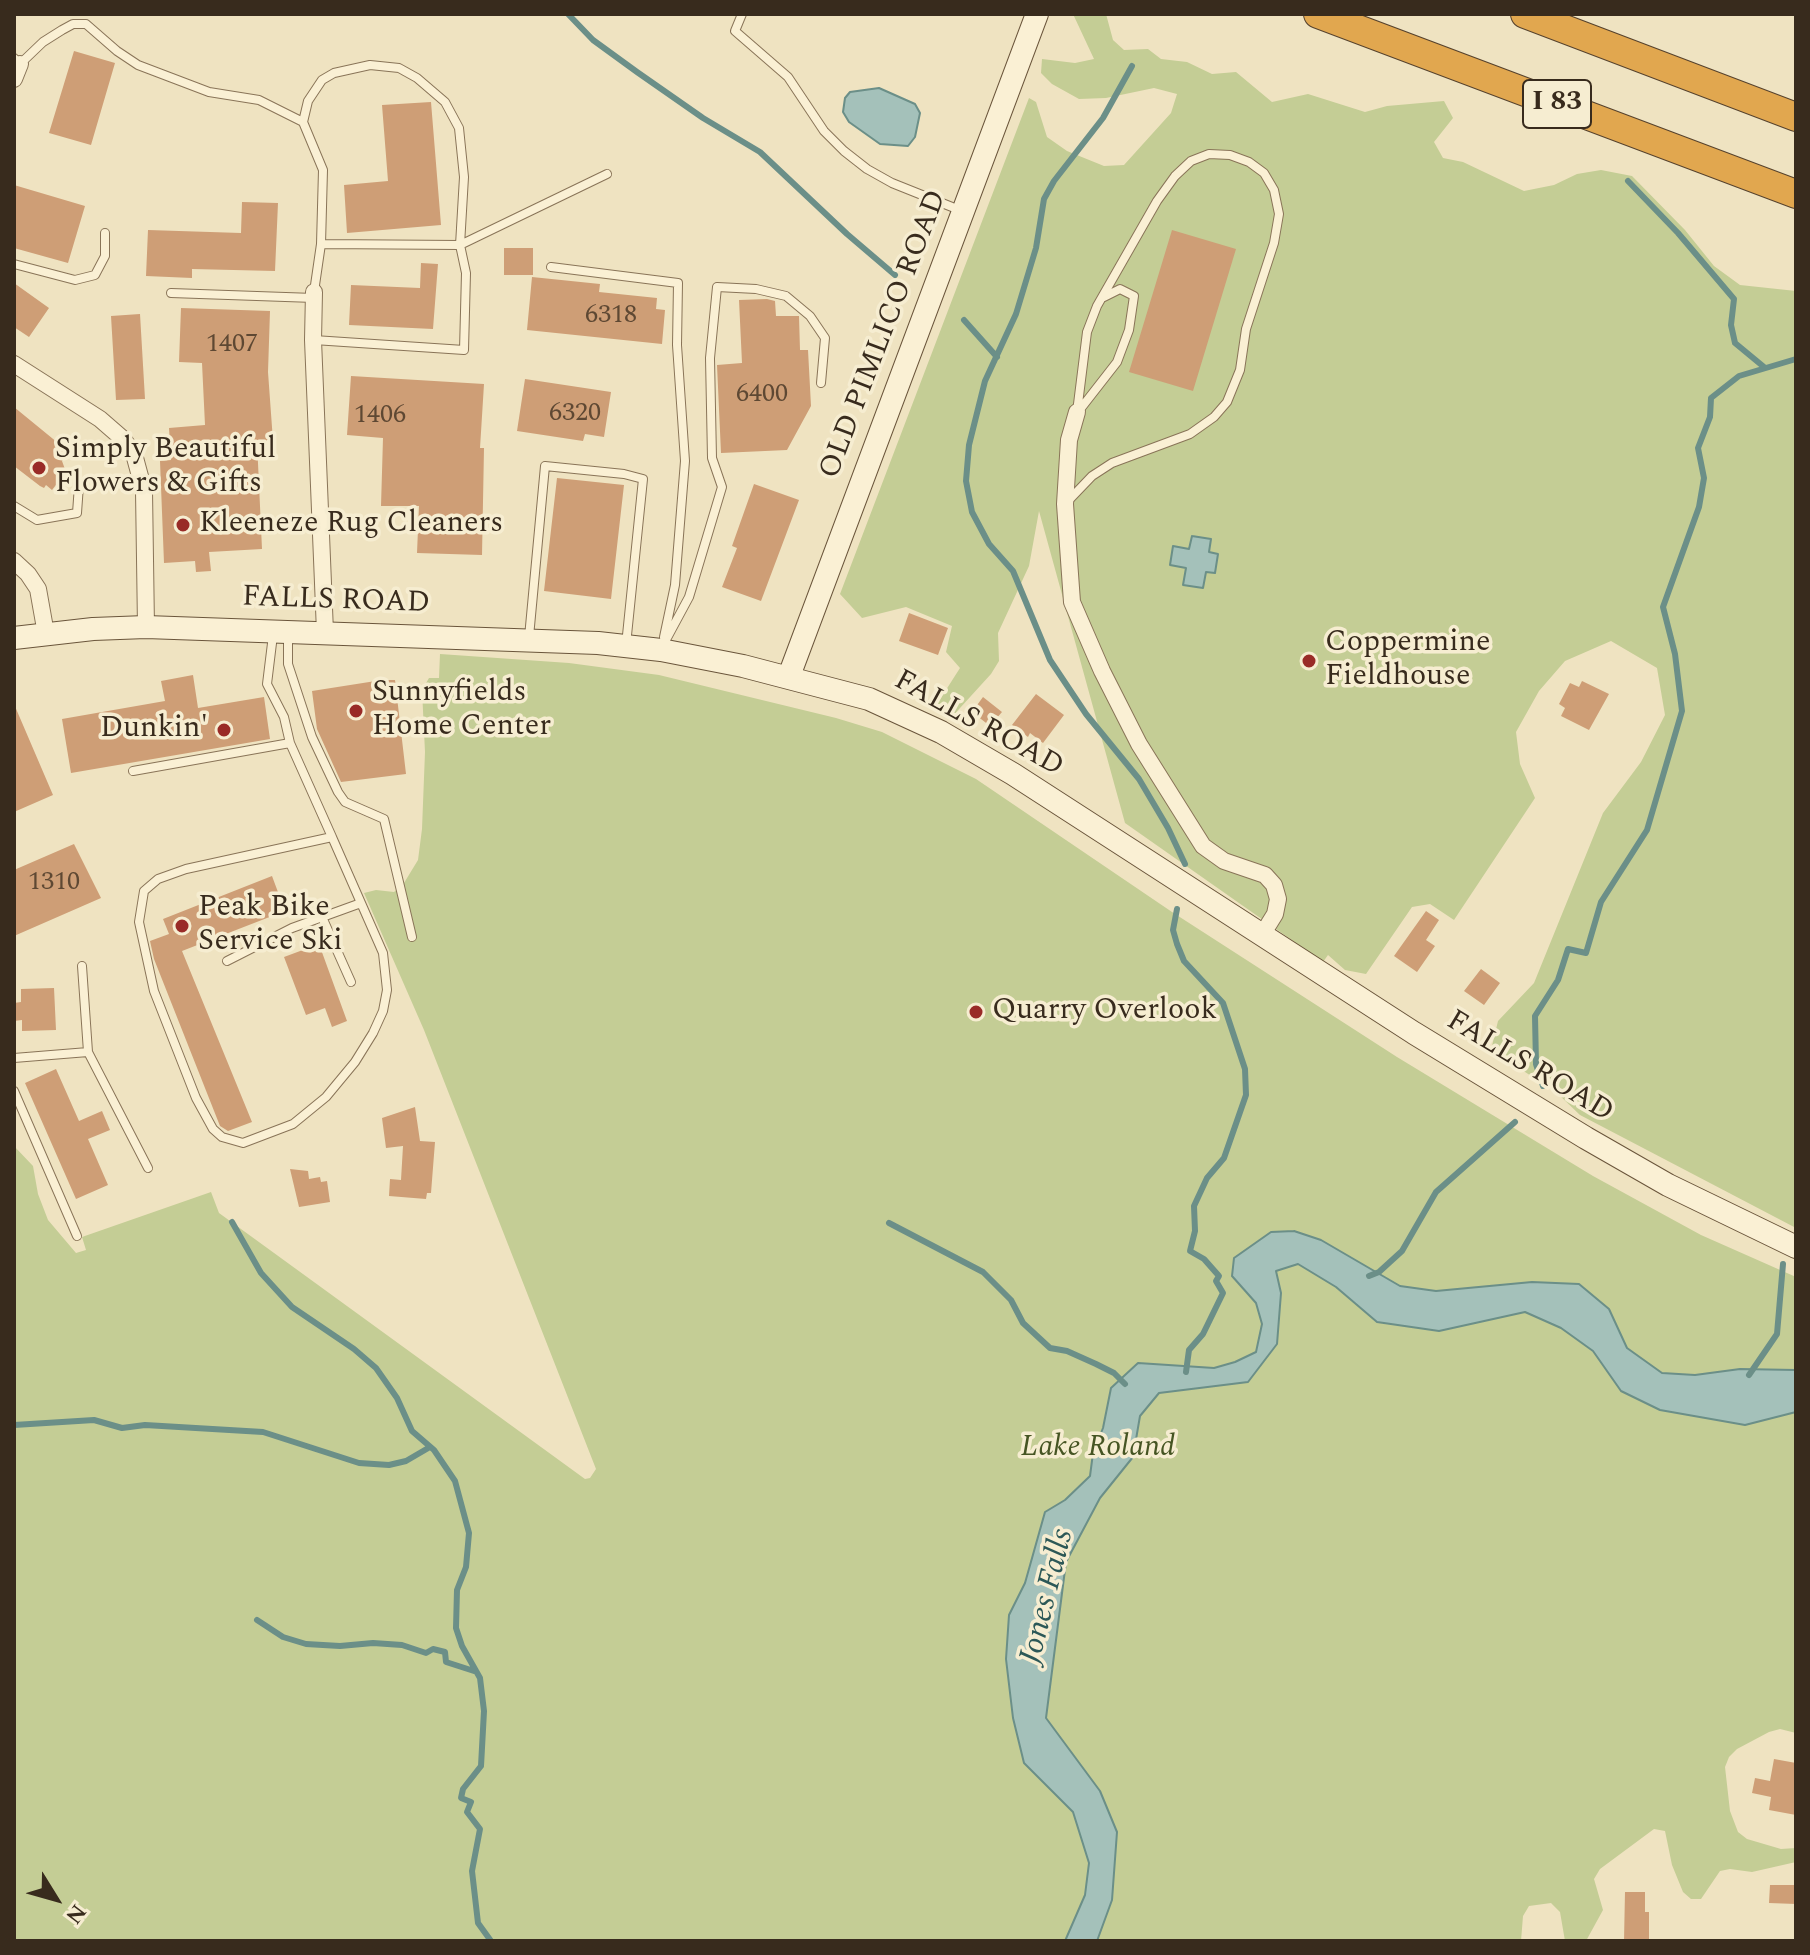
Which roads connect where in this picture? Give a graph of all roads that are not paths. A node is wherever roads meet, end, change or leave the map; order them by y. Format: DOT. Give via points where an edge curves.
graph roads {
  1 [pos="742,14"];
  2 [pos="1037,14"];
  3 [pos="1318,14"];
  4 [pos="1525,14"];
  5 [pos="16,67"];
  6 [pos="1796,117"];
  7 [pos="303,122"];
  8 [pos="607,174"];
  9 [pos="1796,194"];
  10 [pos="963,211"];
  11 [pos="105,233"];
  12 [pos="321,244"];
  13 [pos="460,245"];
  14 [pos="14,264"];
  15 [pos="551,267"];
  16 [pos="171,293"];
  17 [pos="314,295"];
  18 [pos="1101,299"];
  19 [pos="313,340"];
  20 [pos="16,369"];
  21 [pos="821,383"];
  22 [pos="1077,412"];
  23 [pos="79,485"];
  24 [pos="1065,504"];
  25 [pos="14,506"];
  26 [pos="14,561"];
  27 [pos="146,627"];
  28 [pos="281,631"];
  29 [pos="325,632"];
  30 [pos="46,634"];
  31 [pos="14,638"];
  32 [pos="529,639"];
  33 [pos="626,645"];
  34 [pos="661,650"];
  35 [pos="789,676"];
  36 [pos="290,743"];
  37 [pos="133,771"];
  38 [pos="332,837"];
  39 [pos="361,903"];
  40 [pos="322,917"];
  41 [pos="1262,935"];
  42 [pos="412,937"];
  43 [pos="227,961"];
  44 [pos="82,966"];
  45 [pos="351,982"];
  46 [pos="88,1052"];
  47 [pos="14,1058"];
  48 [pos="14,1091"];
  49 [pos="148,1168"];
  50 [pos="77,1236"];
  51 [pos="1796,1247"];
  1 -- 10 [label="lane" via="735,31 788,77 844,151 892,183"];
  2 -- 10 [label="main road, OLD PIMLICO ROAD"];
  3 -- 9 [label="highway, I 83"];
  4 -- 6 [label="highway, I 83"];
  5 -- 7 [label="lane" via="62,30 86,24 138,65 209,92 259,100"];
  7 -- 12 [label="lane" via="323,170"];
  7 -- 13 [label="lane" via="308,101 322,80 349,68 399,68 432,90 459,128 464,177"];
  8 -- 13 [label="lane"];
  10 -- 35 [label="main road, OLD PIMLICO ROAD"];
  11 -- 14 [label="lane" via="105,256 95,275 75,280"];
  12 -- 13 [label="lane"];
  12 -- 17 [label="lane"];
  13 -- 19 [label="lane" via="466,273 464,350"];
  15 -- 34 [label="lane" via="678,283 685,461 675,585"];
  16 -- 17 [label="lane"];
  17 -- 19 [label="street"];
  18 -- 22 [label="lane" via="1087,332"];
  18 -- 22 [label="lane" via="1120,289 1134,296 1129,330 1117,362"];
  18 -- 24 [label="lane" via="1157,201 1191,161 1209,154 1230,155 1264,173 1279,214 1227,402 1190,434 1112,463"];
  19 -- 29 [label="street"];
  20 -- 27 [label="street" via="100,419 134,454 144,491"];
  21 -- 34 [label="lane" via="825,338 810,316 786,296 717,287 710,358 712,458 722,487 689,597"];
  22 -- 24 [label="street" via="1069,440"];
  23 -- 25 [label="lane" via="77,513 37,520"];
  24 -- 41 [label="street" via="1072,602 1083,631 1139,744 1203,846 1224,861 1265,875 1274,885 1275,914"];
  26 -- 30 [label="street" via="38,589"];
  27 -- 28 [label="main road, FALLS ROAD"];
  27 -- 30 [label="main road, FALLS ROAD"];
  28 -- 29 [label="main road, FALLS ROAD"];
  28 -- 36 [label="lane" via="267,684"];
  28 -- 42 [label="lane" via="312,737 338,792 345,802 384,819"];
  29 -- 32 [label="main road, FALLS ROAD"];
  30 -- 31 [label="main road, FALLS ROAD"];
  32 -- 33 [label="main road, FALLS ROAD"];
  32 -- 33 [label="lane" via="545,466 643,479"];
  33 -- 34 [label="main road, FALLS ROAD"];
  34 -- 35 [label="main road, FALLS ROAD"];
  35 -- 41 [label="main road, FALLS ROAD" via="869,699 953,739"];
  36 -- 37 [label="lane"];
  36 -- 38 [label="lane"];
  38 -- 39 [label="lane"];
  38 -- 39 [label="lane" via="186,869 158,879 144,891 139,922 154,991 196,1098 222,1137 243,1143 293,1124 326,1097 373,1033 385,1001 386,971"];
  39 -- 40 [label="lane"];
  40 -- 43 [label="lane"];
  40 -- 45 [label="lane"];
  41 -- 51 [label="main road, FALLS ROAD" via="1600,1146"];
  44 -- 46 [label="lane"];
  46 -- 47 [label="lane"];
  46 -- 49 [label="lane"];
  48 -- 50 [label="lane"];
}
